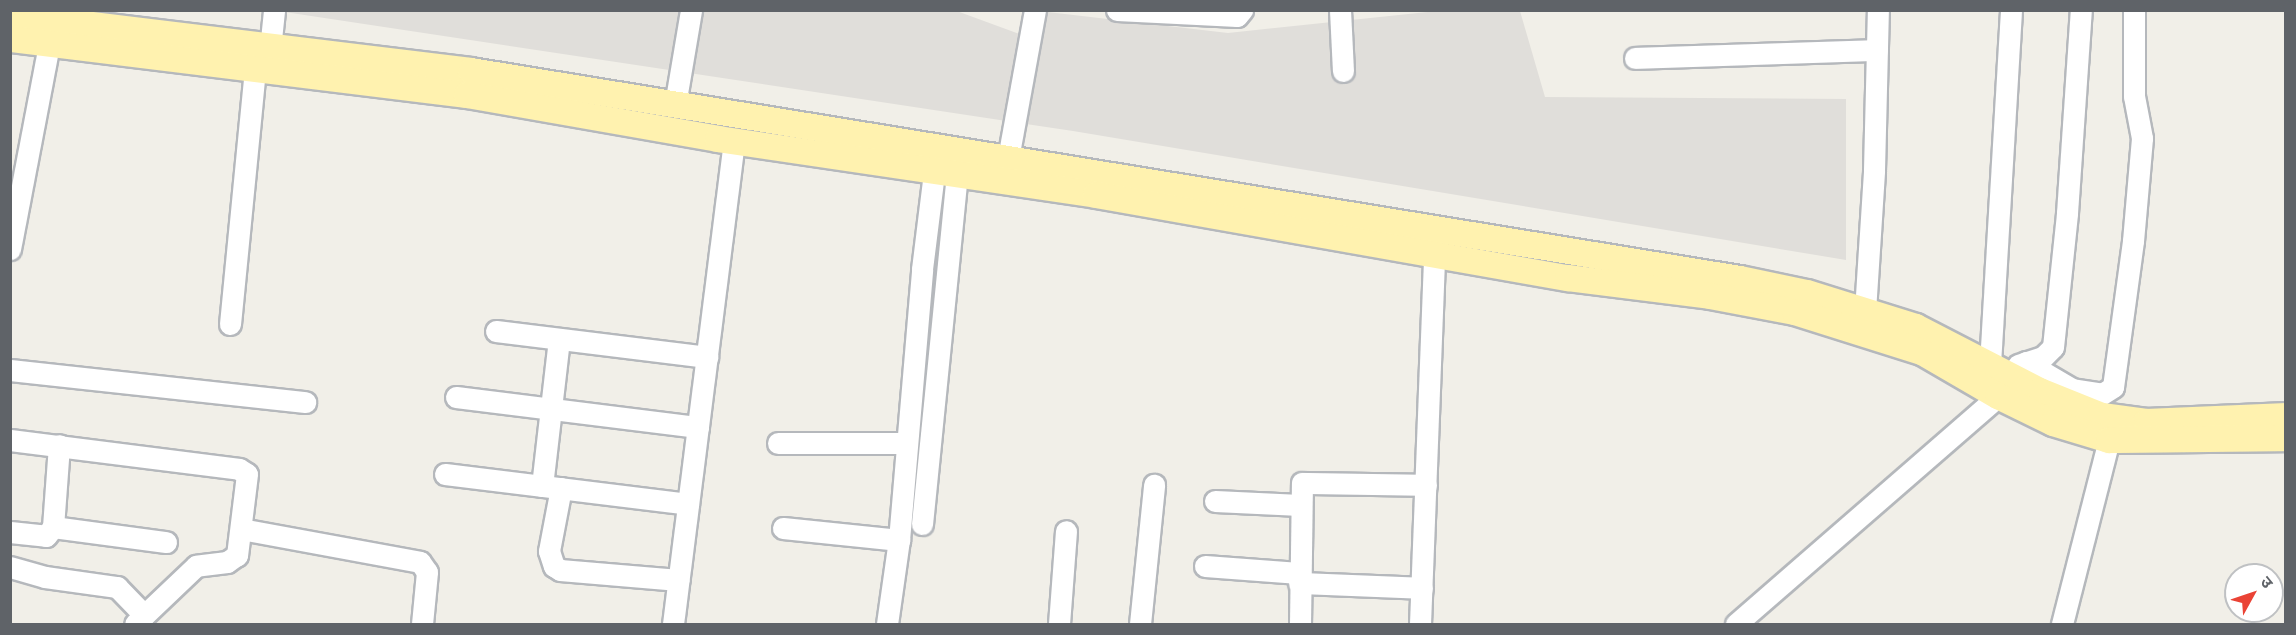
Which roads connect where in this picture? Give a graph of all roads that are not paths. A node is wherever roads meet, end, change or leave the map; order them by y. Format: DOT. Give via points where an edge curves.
graph roads {
  1 [pos="274,10"];
  2 [pos="691,10"];
  3 [pos="1035,10"];
  4 [pos="1117,10"];
  5 [pos="1242,10"];
  6 [pos="1340,10"];
  7 [pos="1878,10"];
  8 [pos="2011,10"];
  9 [pos="2081,10"];
  10 [pos="2134,10"];
  11 [pos="10,15"];
  12 [pos="10,39"];
  13 [pos="49,44"];
  14 [pos="1877,50"];
  15 [pos="1635,58"];
  16 [pos="262,59"];
  17 [pos="1342,71"];
  18 [pos="469,83"];
  19 [pos="675,105"];
  20 [pos="734,142"];
  21 [pos="943,164"];
  22 [pos="1006,170"];
  23 [pos="1510,240"];
  24 [pos="10,249"];
  25 [pos="1434,254"];
  26 [pos="1506,267"];
  27 [pos="1865,311"];
  28 [pos="230,324"];
  29 [pos="496,331"];
  30 [pos="559,339"];
  31 [pos="707,357"];
  32 [pos="2026,362"];
  33 [pos="1995,367"];
  34 [pos="10,370"];
  35 [pos="1998,396"];
  36 [pos="456,398"];
  37 [pos="2031,399"];
  38 [pos="305,402"];
  39 [pos="551,408"];
  40 [pos="2286,416"];
  41 [pos="698,427"];
  42 [pos="2286,438"];
  43 [pos="10,440"];
  44 [pos="2109,440"];
  45 [pos="778,443"];
  46 [pos="907,443"];
  47 [pos="59,446"];
  48 [pos="445,474"];
  49 [pos="1426,484"];
  50 [pos="1154,485"];
  51 [pos="552,487"];
  52 [pos="1215,501"];
  53 [pos="688,504"];
  54 [pos="1300,505"];
  55 [pos="922,524"];
  56 [pos="53,527"];
  57 [pos="783,528"];
  58 [pos="241,530"];
  59 [pos="1066,531"];
  60 [pos="10,532"];
  61 [pos="899,540"];
  62 [pos="166,542"];
  63 [pos="1205,566"];
  64 [pos="10,567"];
  65 [pos="1299,578"];
  66 [pos="679,580"];
  67 [pos="1422,588"];
  68 [pos="139,620"];
  69 [pos="422,624"];
  70 [pos="673,624"];
  71 [pos="887,624"];
  72 [pos="1059,624"];
  73 [pos="1140,624"];
  74 [pos="1300,624"];
  75 [pos="1420,624"];
  76 [pos="1736,624"];
  77 [pos="2062,624"];
  1 -- 16 [label="street"];
  2 -- 19 [label="street"];
  3 -- 22 [label="street"];
  4 -- 5 [label="street" via="1237,16"];
  6 -- 17 [label="street"];
  7 -- 14 [label="street"];
  8 -- 33 [label="street"];
  9 -- 32 [label="street" via="2055,335 2049,353"];
  10 -- 32 [label="street" via="2134,96 2142,138 2133,240 2112,387 2102,394 2072,389"];
  11 -- 16 [label="main road"];
  12 -- 13 [label="main road"];
  13 -- 16 [label="main road"];
  13 -- 24 [label="street"];
  14 -- 15 [label="street"];
  14 -- 27 [label="street"];
  16 -- 18 [label="main road"];
  16 -- 28 [label="street"];
  18 -- 19 [label="main road"];
  18 -- 20 [label="main road"];
  19 -- 21 [label="main road"];
  20 -- 21 [label="main road"];
  20 -- 31 [label="street"];
  21 -- 22 [label="main road"];
  21 -- 22 [label="main road"];
  21 -- 46 [label="street" via="922,268"];
  21 -- 55 [label="street"];
  22 -- 23 [label="main road"];
  22 -- 25 [label="main road"];
  23 -- 26 [label="street"];
  23 -- 27 [label="main road" via="1740,279"];
  25 -- 26 [label="main road"];
  25 -- 49 [label="street"];
  26 -- 35 [label="main road" via="1795,312 1922,352"];
  27 -- 33 [label="main road" via="1916,327"];
  29 -- 30 [label="street"];
  30 -- 31 [label="street"];
  30 -- 39 [label="street"];
  31 -- 41 [label="street"];
  32 -- 33 [label="street"];
  33 -- 37 [label="main road"];
  34 -- 38 [label="street"];
  35 -- 37 [label="main road"];
  35 -- 76 [label="street"];
  36 -- 39 [label="street"];
  37 -- 40 [label="main road" via="2147,422"];
  37 -- 44 [label="main road"];
  39 -- 41 [label="street"];
  39 -- 51 [label="street"];
  41 -- 53 [label="street"];
  42 -- 44 [label="main road"];
  43 -- 47 [label="street"];
  44 -- 77 [label="street"];
  45 -- 46 [label="street"];
  46 -- 61 [label="street"];
  47 -- 56 [label="street"];
  47 -- 58 [label="street" via="244,471 248,482"];
  48 -- 51 [label="street"];
  49 -- 54 [label="street" via="1305,481 1300,486"];
  49 -- 67 [label="street"];
  50 -- 73 [label="street"];
  51 -- 53 [label="street"];
  51 -- 66 [label="street" via="549,551 554,566 560,570"];
  52 -- 54 [label="street"];
  53 -- 66 [label="street"];
  54 -- 65 [label="street"];
  56 -- 60 [label="street" via="46,536"];
  56 -- 62 [label="street"];
  57 -- 61 [label="street"];
  58 -- 68 [label="street" via="237,555 232,560 199,564"];
  58 -- 69 [label="street" via="420,562 427,572"];
  59 -- 72 [label="street"];
  61 -- 71 [label="street"];
  63 -- 65 [label="street"];
  64 -- 68 [label="street" via="45,577 117,587"];
  65 -- 67 [label="street"];
  65 -- 74 [label="street"];
  66 -- 70 [label="street"];
  67 -- 75 [label="street"];
}
